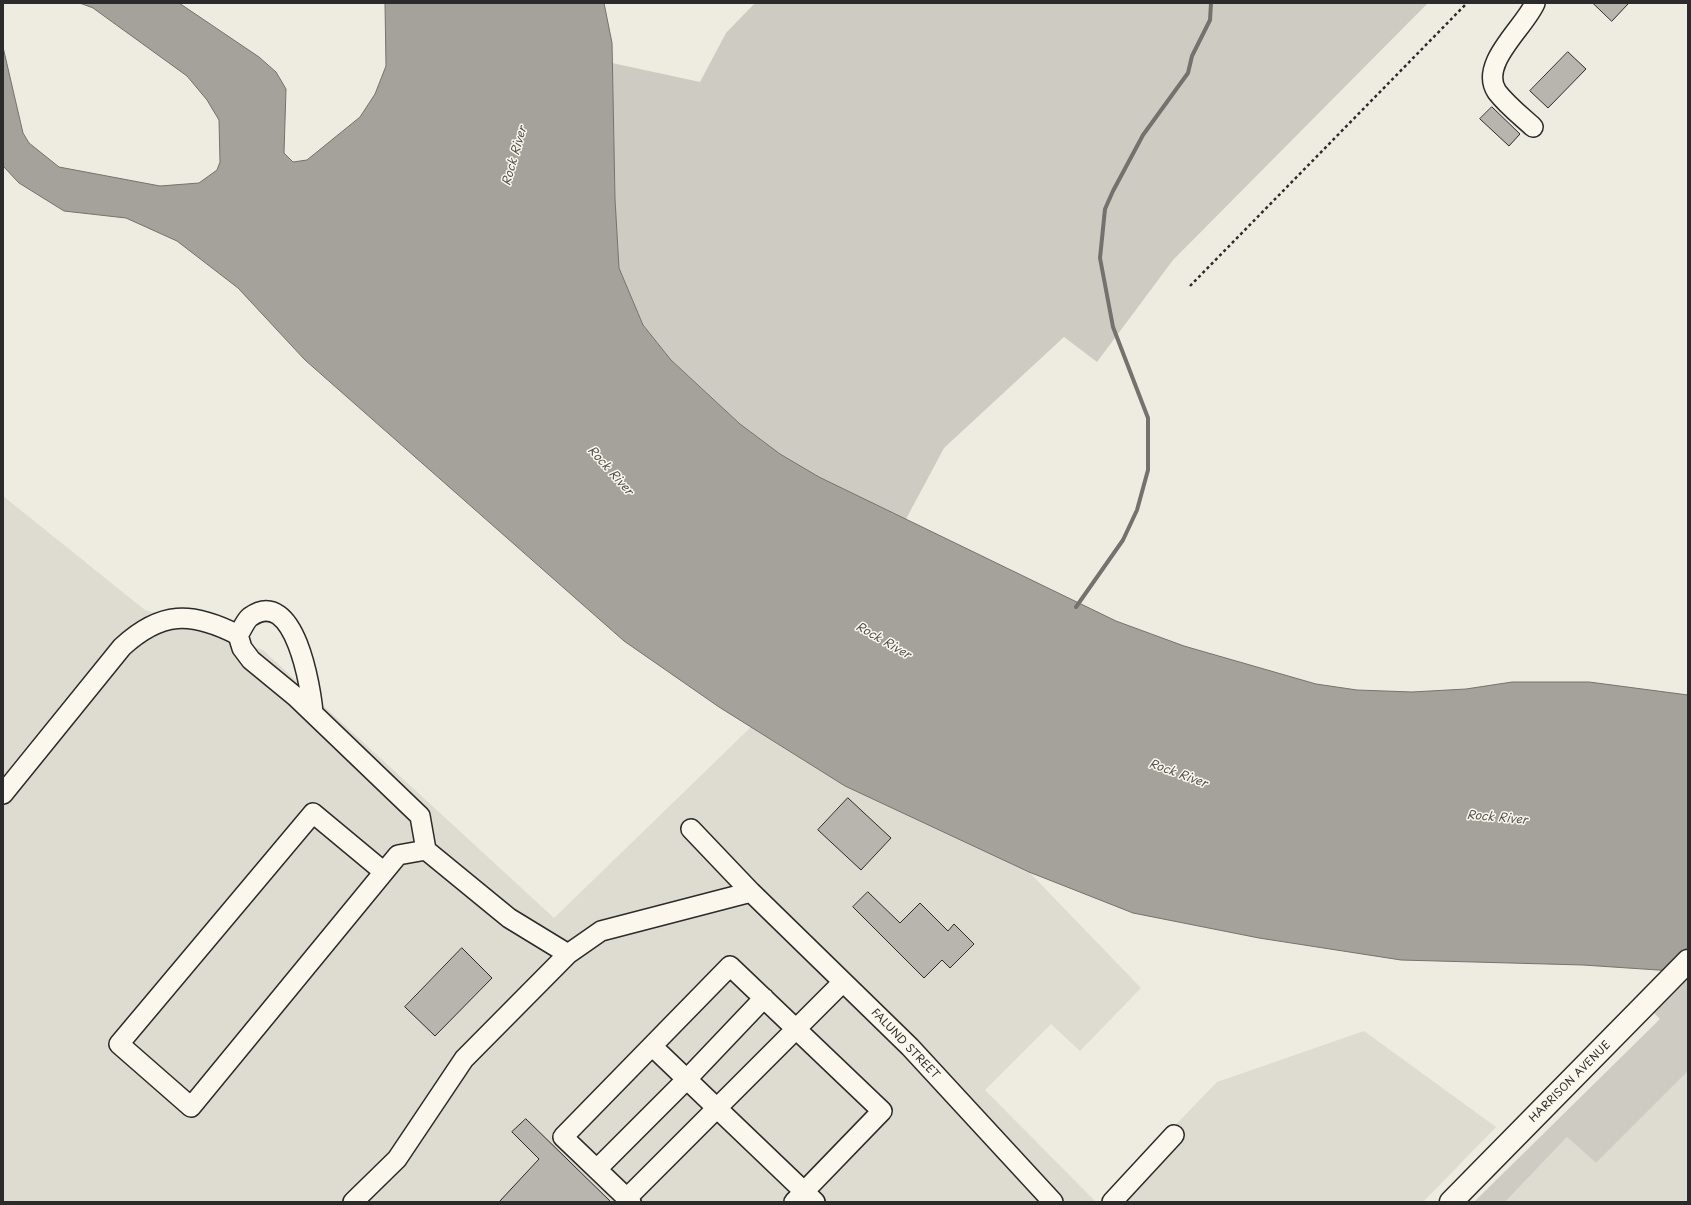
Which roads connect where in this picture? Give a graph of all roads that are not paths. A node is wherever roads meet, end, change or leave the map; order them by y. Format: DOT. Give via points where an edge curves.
graph roads {
  1 [pos="1535,3"];
  2 [pos="1533,127"];
  3 [pos="238,635"];
  4 [pos="313,713"];
  5 [pos="3,794"];
  6 [pos="691,829"];
  7 [pos="426,850"];
  8 [pos="384,872"];
  9 [pos="751,892"];
  10 [pos="568,954"];
  11 [pos="1688,961"];
  12 [pos="843,982"];
  13 [pos="764,998"];
  14 [pos="796,1028"];
  15 [pos="652,1046"];
  16 [pos="687,1079"];
  17 [pos="717,1108"];
  18 [pos="1174,1135"];
  19 [pos="597,1169"];
  20 [pos="804,1198"];
  21 [pos="629,1200"];
  22 [pos="353,1202"];
  23 [pos="1053,1202"];
  24 [pos="1112,1202"];
  25 [pos="1451,1202"];
  1 -- 2 [label="street" via="1496,62 1492,79 1497,91"];
  3 -- 4 [label="street" via="242,648 251,660"];
  3 -- 4 [label="street" via="250,618 257,614 269,612 281,617 296,639 311,693"];
  3 -- 5 [label="street" via="216,624 168,619 152,624 138,633 122,648"];
  4 -- 7 [label="street" via="420,816"];
  6 -- 9 [label="street, FALUND STREET"];
  7 -- 8 [label="street" via="398,855"];
  7 -- 10 [label="street" via="509,918"];
  8 -- 8 [label="street" via="190,1107 119,1044 313,813"];
  9 -- 10 [label="street" via="601,932"];
  9 -- 12 [label="street, FALUND STREET"];
  10 -- 22 [label="street" via="464,1059 397,1158"];
  11 -- 25 [label="main road, HARRISON AVENUE"];
  12 -- 14 [label="street"];
  12 -- 23 [label="street, FALUND STREET" via="910,1047"];
  13 -- 14 [label="street"];
  13 -- 15 [label="street" via="730,966"];
  13 -- 16 [label="street"];
  14 -- 17 [label="street"];
  14 -- 20 [label="street" via="882,1110"];
  15 -- 16 [label="street"];
  15 -- 19 [label="street" via="563,1137"];
  16 -- 17 [label="street"];
  16 -- 19 [label="street"];
  17 -- 20 [label="street"];
  17 -- 21 [label="street"];
  18 -- 24 [label="street"];
  19 -- 21 [label="street"];
}
